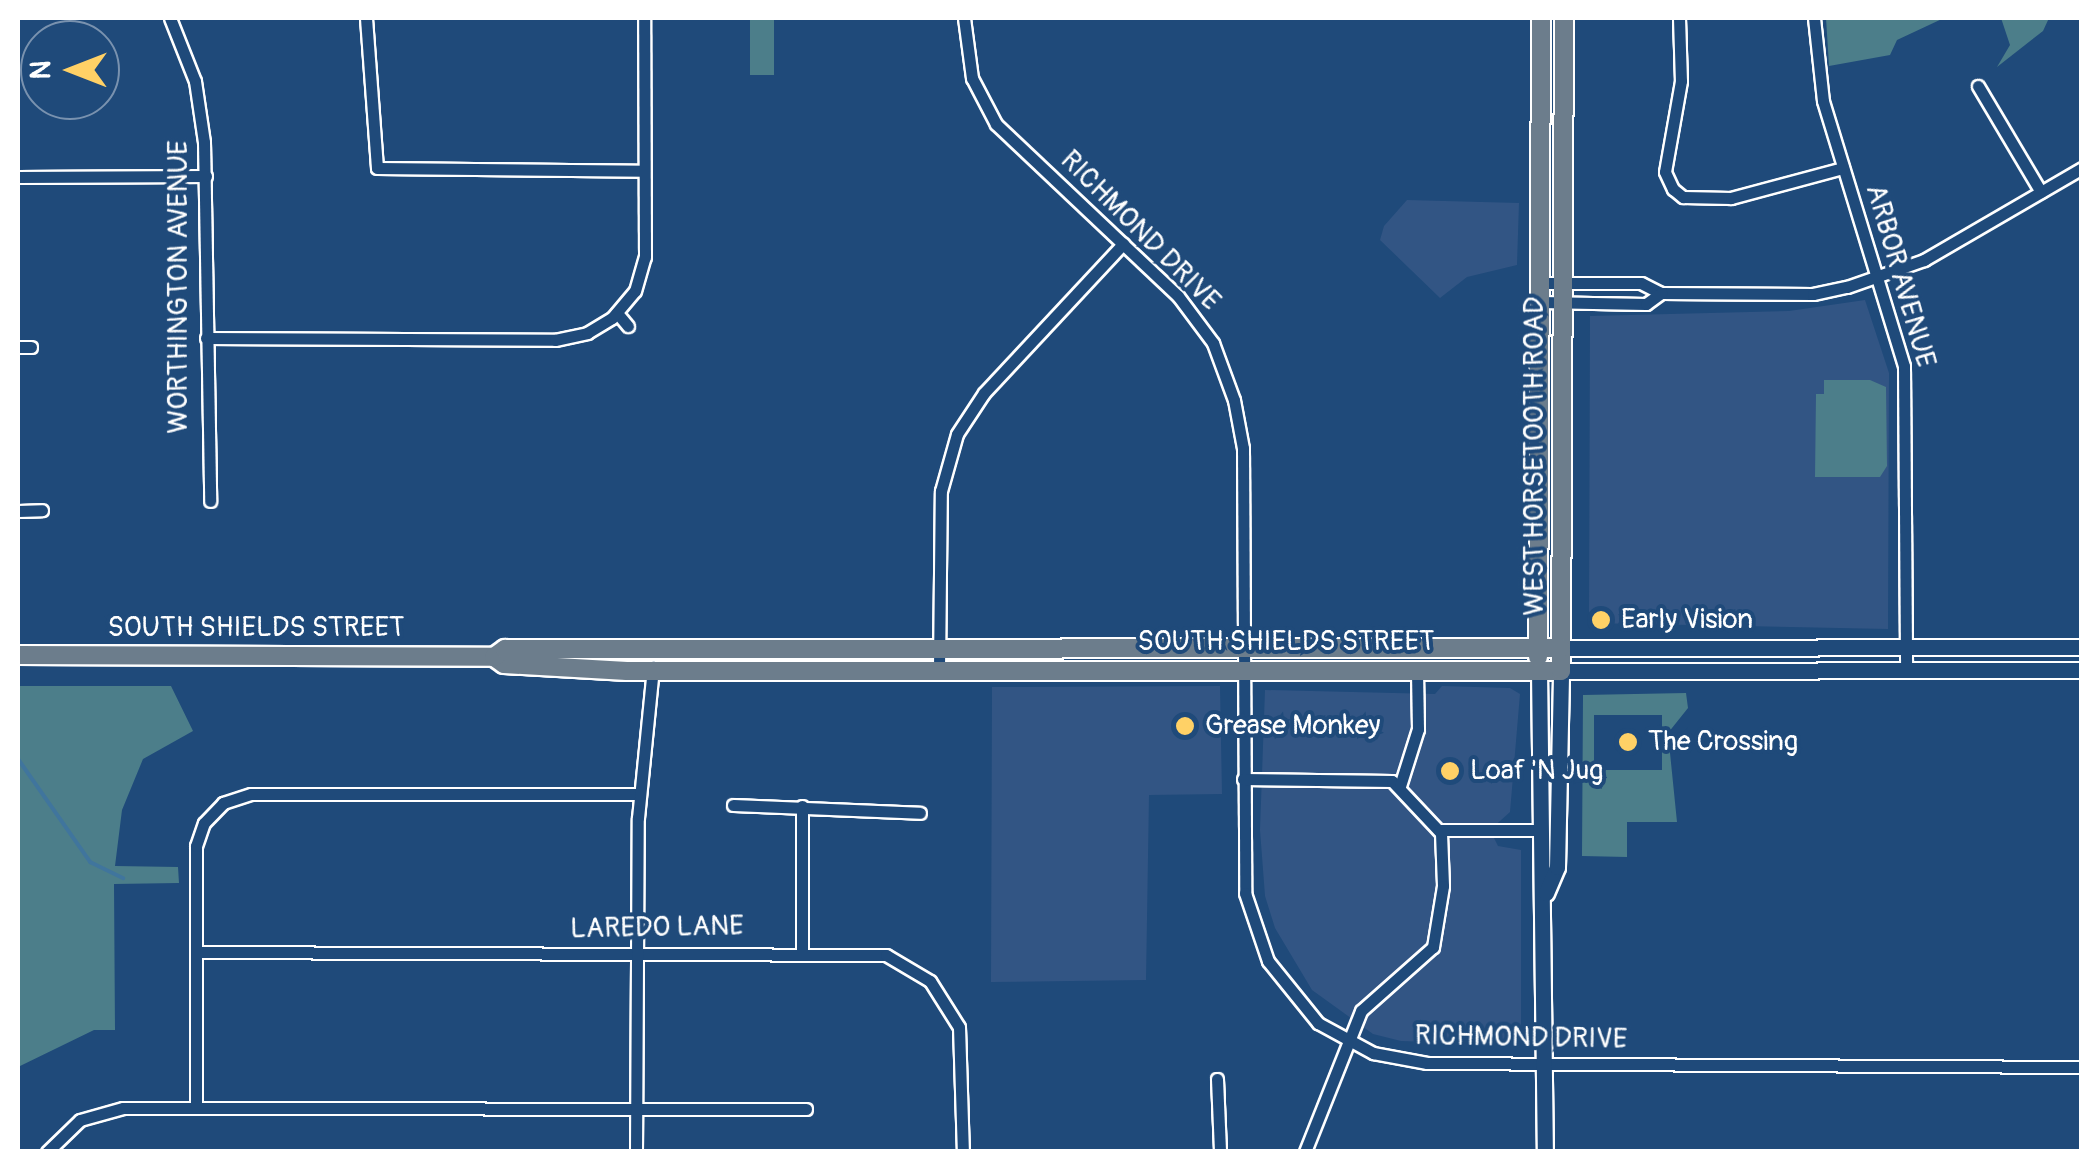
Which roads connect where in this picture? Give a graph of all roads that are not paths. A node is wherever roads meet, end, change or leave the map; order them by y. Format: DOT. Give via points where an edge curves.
graph roads {
  1 [pos="170,18"];
  2 [pos="366,18"];
  3 [pos="644,18"];
  4 [pos="964,18"];
  5 [pos="1541,18"];
  6 [pos="1564,18"];
  7 [pos="1679,18"];
  8 [pos="1814,18"];
  9 [pos="1978,86"];
  10 [pos="1843,168"];
  11 [pos="2082,168"];
  12 [pos="644,171"];
  13 [pos="206,176"];
  14 [pos="18,177"];
  15 [pos="2041,192"];
  16 [pos="1123,244"];
  17 [pos="1878,278"];
  18 [pos="1540,292"];
  19 [pos="1563,293"];
  20 [pos="1661,293"];
  21 [pos="617,313"];
  22 [pos="628,326"];
  23 [pos="206,338"];
  24 [pos="18,347"];
  25 [pos="32,347"];
  26 [pos="210,501"];
  27 [pos="42,510"];
  28 [pos="18,511"];
  29 [pos="2082,647"];
  30 [pos="1562,648"];
  31 [pos="654,649"];
  32 [pos="940,649"];
  33 [pos="1243,649"];
  34 [pos="1538,649"];
  35 [pos="1905,649"];
  36 [pos="18,654"];
  37 [pos="494,657"];
  38 [pos="939,669"];
  39 [pos="1243,669"];
  40 [pos="1417,670"];
  41 [pos="1539,670"];
  42 [pos="2082,670"];
  43 [pos="653,671"];
  44 [pos="1562,671"];
  45 [pos="1906,672"];
  46 [pos="1243,779"];
  47 [pos="1400,786"];
  48 [pos="639,794"];
  49 [pos="733,805"];
  50 [pos="802,806"];
  51 [pos="920,813"];
  52 [pos="1439,830"];
  53 [pos="1538,830"];
  54 [pos="1546,893"];
  55 [pos="197,952"];
  56 [pos="802,952"];
  57 [pos="637,955"];
  58 [pos="1344,1042"];
  59 [pos="1545,1066"];
  60 [pos="2082,1066"];
  61 [pos="1217,1079"];
  62 [pos="196,1108"];
  63 [pos="806,1109"];
  64 [pos="637,1110"];
  65 [pos="47,1152"];
  66 [pos="636,1152"];
  67 [pos="963,1152"];
  68 [pos="1220,1152"];
  69 [pos="1305,1152"];
  70 [pos="1545,1152"];
  1 -- 13 [label="street, WORTHINGTON AVENUE" via="194,81"];
  2 -- 12 [label="street" via="377,168"];
  3 -- 12 [label="street"];
  4 -- 16 [label="street, RICHMOND DRIVE" via="972,78 996,124"];
  5 -- 18 [label="main road, WEST HORSETOOTH ROAD"];
  6 -- 19 [label="main road, WEST HORSETOOTH ROAD"];
  7 -- 10 [label="street" via="1681,81 1664,172 1673,190 1732,198"];
  8 -- 10 [label="street, ARBOR AVENUE" via="1820,88"];
  9 -- 15 [label="street"];
  10 -- 17 [label="street, ARBOR AVENUE"];
  11 -- 15 [label="street"];
  12 -- 21 [label="street" via="645,257 634,291"];
  13 -- 14 [label="street"];
  13 -- 23 [label="street, WORTHINGTON AVENUE"];
  15 -- 17 [label="street" via="1924,260"];
  16 -- 32 [label="street" via="984,393 957,434 941,491"];
  16 -- 33 [label="street, RICHMOND DRIVE" via="1196,316 1234,400 1243,448"];
  17 -- 20 [label="street" via="1813,294"];
  17 -- 35 [label="street, ARBOR AVENUE" via="1904,380"];
  18 -- 19 [label="street"];
  18 -- 19 [label="street"];
  18 -- 34 [label="main road, WEST HORSETOOTH ROAD"];
  19 -- 20 [label="street" via="1641,283"];
  19 -- 20 [label="street" via="1646,304"];
  19 -- 30 [label="main road, WEST HORSETOOTH ROAD"];
  21 -- 22 [label="street"];
  21 -- 23 [label="street" via="587,333 555,340"];
  23 -- 26 [label="street, WORTHINGTON AVENUE"];
  24 -- 25 [label="street"];
  27 -- 28 [label="street"];
  29 -- 35 [label="main road, SOUTH SHIELDS STREET"];
  30 -- 34 [label="main road, SOUTH SHIELDS STREET"];
  30 -- 35 [label="main road, SOUTH SHIELDS STREET"];
  30 -- 44 [label="main road, WEST HORSETOOTH ROAD"];
  31 -- 32 [label="main road, SOUTH SHIELDS STREET"];
  31 -- 37 [label="main road, SOUTH SHIELDS STREET" via="505,649"];
  31 -- 43 [label="street"];
  32 -- 33 [label="main road, SOUTH SHIELDS STREET"];
  32 -- 38 [label="street"];
  33 -- 34 [label="main road, SOUTH SHIELDS STREET"];
  33 -- 39 [label="street, RICHMOND DRIVE"];
  34 -- 41 [label="main road, WEST HORSETOOTH ROAD"];
  35 -- 45 [label="street, ARBOR AVENUE"];
  36 -- 37 [label="main road, SOUTH SHIELDS STREET"];
  37 -- 43 [label="main road, SOUTH SHIELDS STREET" via="504,664"];
  38 -- 39 [label="main road, SOUTH SHIELDS STREET"];
  38 -- 43 [label="main road, SOUTH SHIELDS STREET"];
  39 -- 40 [label="main road, SOUTH SHIELDS STREET"];
  39 -- 46 [label="street, RICHMOND DRIVE"];
  40 -- 41 [label="main road, SOUTH SHIELDS STREET"];
  40 -- 47 [label="street" via="1418,728"];
  41 -- 44 [label="main road, SOUTH SHIELDS STREET"];
  41 -- 53 [label="main road, WEST HORSETOOTH ROAD"];
  42 -- 45 [label="main road, SOUTH SHIELDS STREET"];
  43 -- 48 [label="street"];
  44 -- 45 [label="main road, SOUTH SHIELDS STREET"];
  44 -- 54 [label="main road, WEST HORSETOOTH ROAD" via="1557,868"];
  46 -- 47 [label="street" via="1372,778"];
  46 -- 58 [label="street, RICHMOND DRIVE" via="1242,868 1257,937 1299,1004"];
  47 -- 52 [label="street"];
  48 -- 55 [label="street" via="251,794 211,812 196,846"];
  48 -- 57 [label="street"];
  49 -- 50 [label="street"];
  50 -- 51 [label="street"];
  50 -- 56 [label="street"];
  52 -- 53 [label="street"];
  52 -- 58 [label="street" via="1443,886 1433,947 1361,1010"];
  53 -- 54 [label="main road, WEST HORSETOOTH ROAD" via="1537,868"];
  54 -- 59 [label="main road, WEST HORSETOOTH ROAD"];
  55 -- 57 [label="street, LAREDO LANE"];
  55 -- 62 [label="street"];
  56 -- 57 [label="street, LAREDO LANE"];
  56 -- 67 [label="street, LAREDO LANE" via="886,956 919,971 942,994 963,1045"];
  57 -- 64 [label="street"];
  58 -- 59 [label="street, RICHMOND DRIVE" via="1427,1063"];
  58 -- 69 [label="street"];
  59 -- 60 [label="street, RICHMOND DRIVE"];
  59 -- 70 [label="main road, WEST HORSETOOTH ROAD"];
  61 -- 68 [label="street"];
  62 -- 64 [label="street"];
  62 -- 65 [label="street" via="94,1114"];
  63 -- 64 [label="street"];
  64 -- 66 [label="street"];
}
